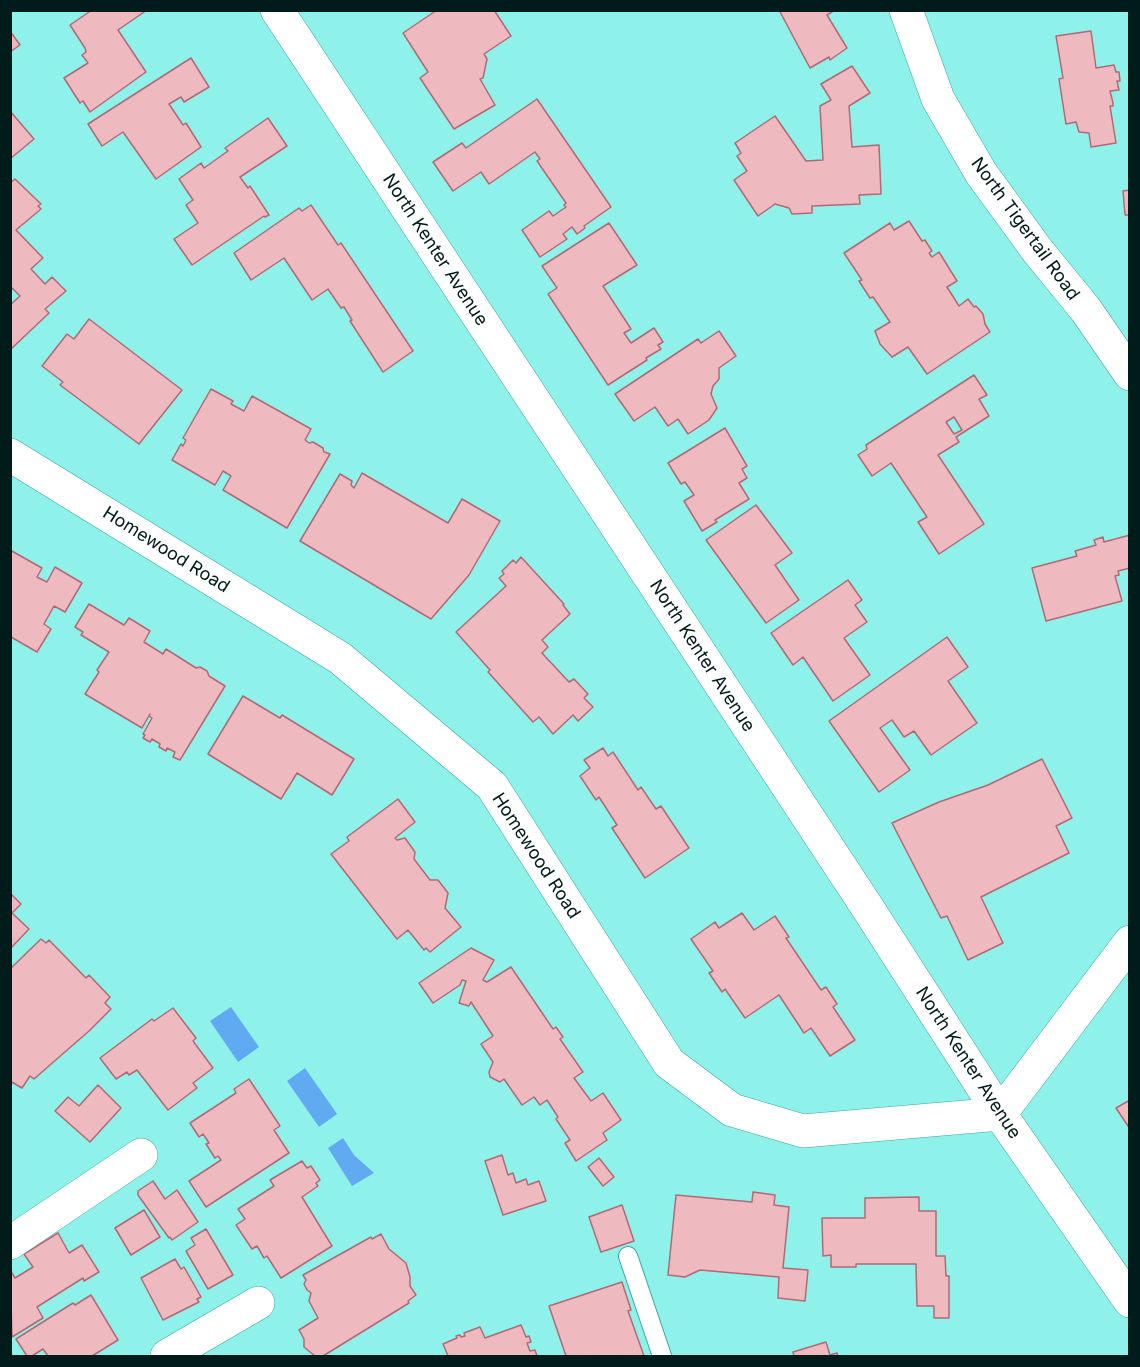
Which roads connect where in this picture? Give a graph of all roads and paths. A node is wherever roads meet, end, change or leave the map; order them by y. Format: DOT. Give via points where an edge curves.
graph roads {
  1 [pos="278,10"];
  2 [pos="906,10"];
  3 [pos="1130,374"];
  4 [pos="10,455"];
  5 [pos="1130,942"];
  6 [pos="1000,1114"];
  7 [pos="141,1155"];
  8 [pos="10,1243"];
  9 [pos="628,1256"];
  10 [pos="1130,1301"];
  11 [pos="258,1303"];
  12 [pos="167,1356"];
  13 [pos="662,1356"];
  1 -- 6 [label="street, North Kenter Avenue"];
  2 -- 3 [label="street, North Tigertail Road" via="938,99 981,173"];
  4 -- 6 [label="street, Homewood Road" via="340,658 492,786 669,1063 732,1110 803,1131"];
  5 -- 6 [label="street"];
  6 -- 10 [label="street, North Kenter Avenue"];
  7 -- 8 [label="street"];
  9 -- 13 [label="lane"];
  11 -- 12 [label="street"];
}
